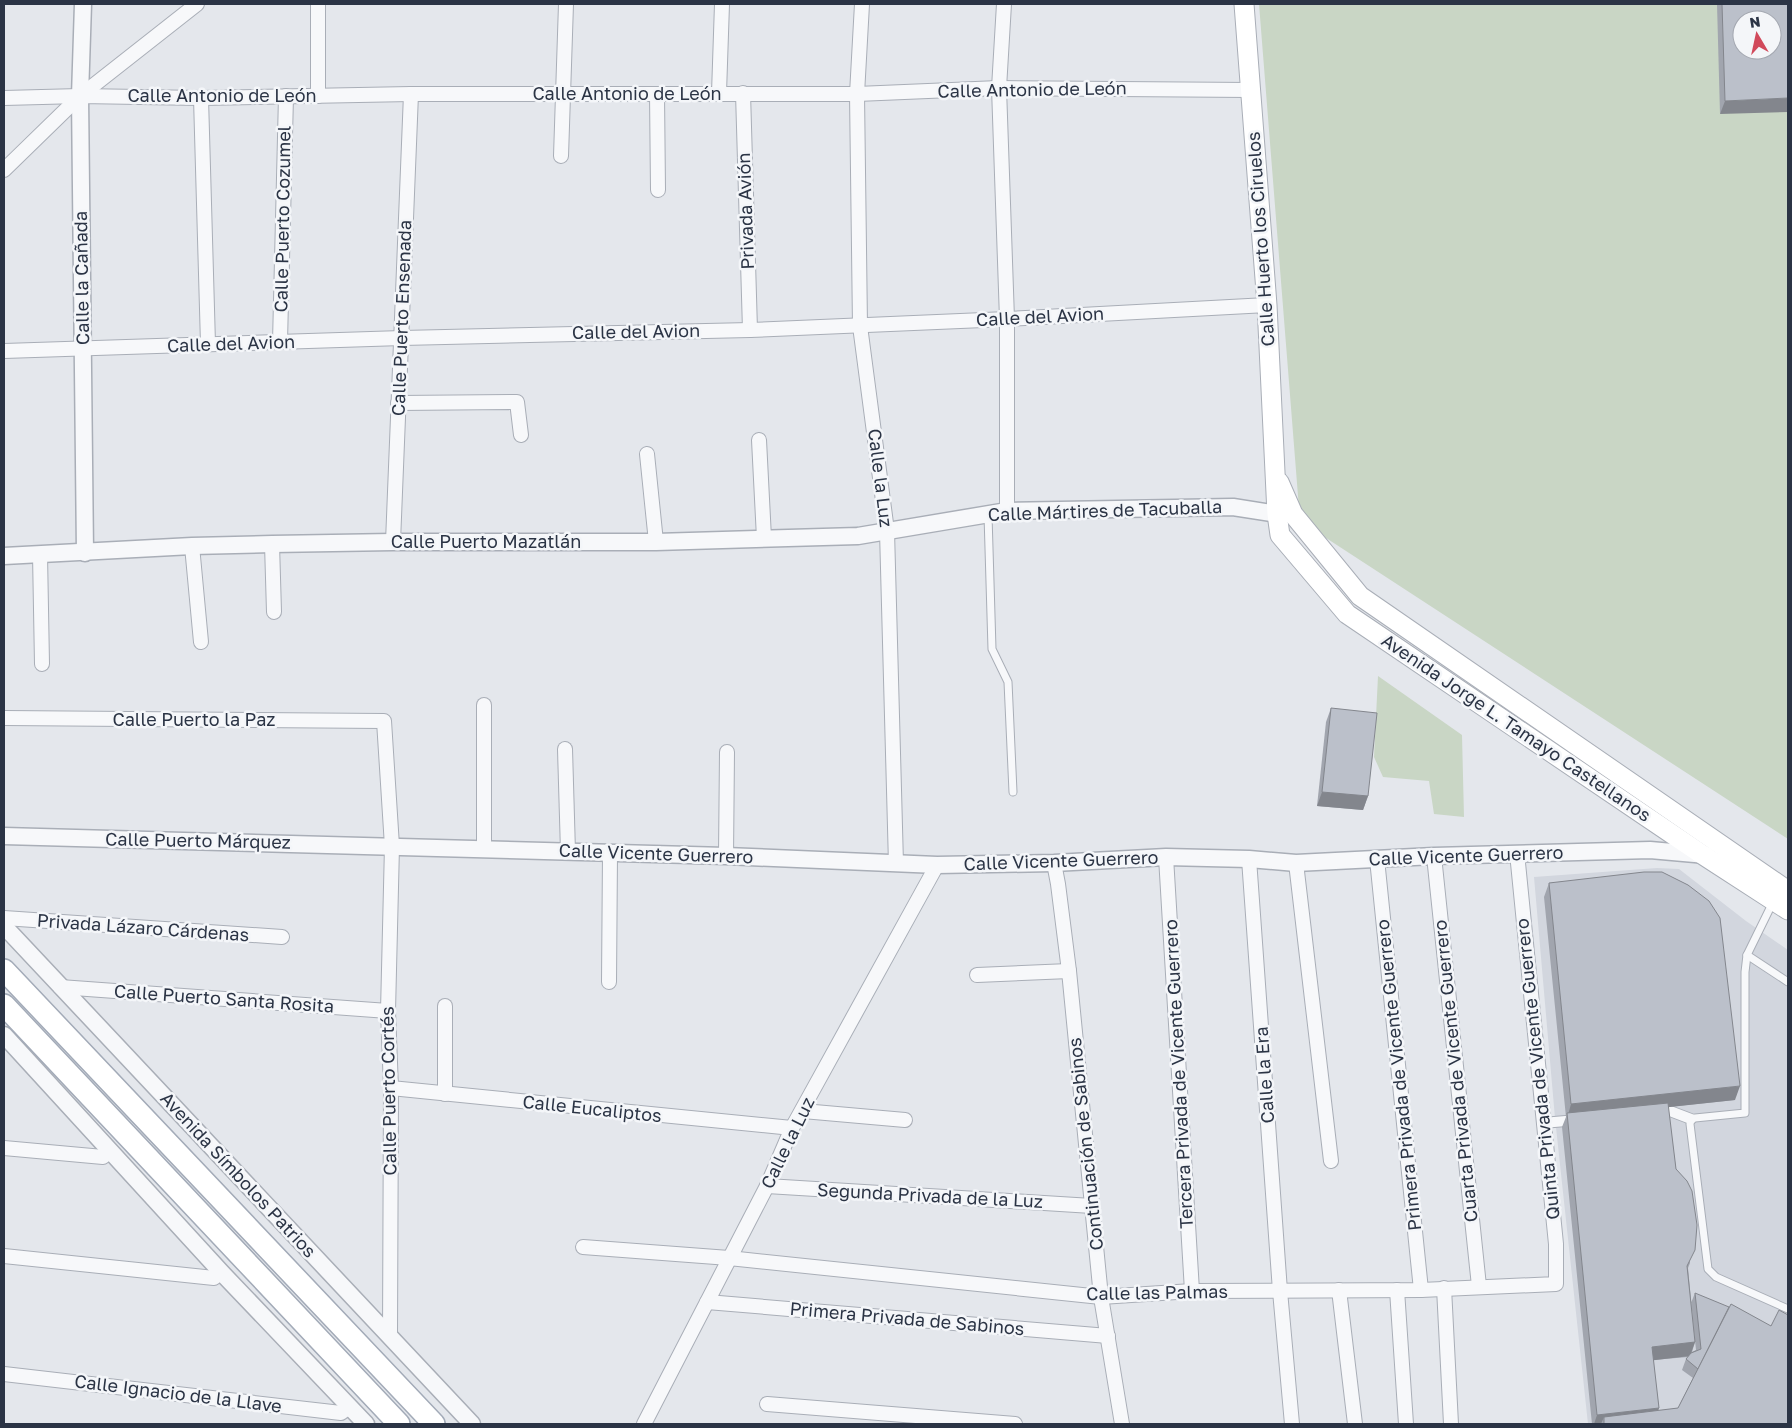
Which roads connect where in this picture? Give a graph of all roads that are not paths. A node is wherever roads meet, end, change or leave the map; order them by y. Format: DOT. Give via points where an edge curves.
graph roads {
  1 [pos="83,4"];
  2 [pos="318,4"];
  3 [pos="566,4"];
  4 [pos="722,4"];
  5 [pos="862,4"];
  6 [pos="1004,4"];
  7 [pos="1244,4"];
  8 [pos="196,5"];
  9 [pos="999,88"];
  10 [pos="1250,90"];
  11 [pos="718,93"];
  12 [pos="743,93"];
  13 [pos="411,94"];
  14 [pos="657,94"];
  15 [pos="857,94"];
  16 [pos="562,95"];
  17 [pos="80,96"];
  18 [pos="286,96"];
  19 [pos="318,96"];
  20 [pos="4,98"];
  21 [pos="201,98"];
  22 [pos="561,156"];
  23 [pos="4,170"];
  24 [pos="658,190"];
  25 [pos="1267,305"];
  26 [pos="1007,319"];
  27 [pos="860,326"];
  28 [pos="750,330"];
  29 [pos="402,338"];
  30 [pos="280,342"];
  31 [pos="208,344"];
  32 [pos="83,349"];
  33 [pos="4,351"];
  34 [pos="398,403"];
  35 [pos="521,435"];
  36 [pos="759,440"];
  37 [pos="647,454"];
  38 [pos="1007,512"];
  39 [pos="988,514"];
  40 [pos="1285,514"];
  41 [pos="887,531"];
  42 [pos="764,538"];
  43 [pos="393,542"];
  44 [pos="656,542"];
  45 [pos="272,544"];
  46 [pos="192,546"];
  47 [pos="85,553"];
  48 [pos="40,554"];
  49 [pos="4,556"];
  50 [pos="274,612"];
  51 [pos="201,642"];
  52 [pos="42,664"];
  53 [pos="1513,701"];
  54 [pos="484,705"];
  55 [pos="4,718"];
  56 [pos="1502,720"];
  57 [pos="384,721"];
  58 [pos="565,749"];
  59 [pos="727,752"];
  60 [pos="1013,792"];
  61 [pos="4,836"];
  62 [pos="392,846"];
  63 [pos="484,849"];
  64 [pos="1730,850"];
  65 [pos="568,852"];
  66 [pos="610,854"];
  67 [pos="1517,854"];
  68 [pos="1702,855"];
  69 [pos="726,856"];
  70 [pos="1434,856"];
  71 [pos="1166,857"];
  72 [pos="1249,859"];
  73 [pos="1377,859"];
  74 [pos="1054,863"];
  75 [pos="1296,863"];
  76 [pos="896,864"];
  77 [pos="937,865"];
  78 [pos="1783,897"];
  79 [pos="4,918"];
  80 [pos="4,926"];
  81 [pos="282,937"];
  82 [pos="1747,955"];
  83 [pos="4,970"];
  84 [pos="1069,971"];
  85 [pos="976,975"];
  86 [pos="609,982"];
  87 [pos="1788,982"];
  88 [pos="60,987"];
  89 [pos="4,1005"];
  90 [pos="445,1006"];
  91 [pos="388,1011"];
  92 [pos="4,1035"];
  93 [pos="391,1088"];
  94 [pos="445,1094"];
  95 [pos="803,1111"];
  96 [pos="1641,1114"];
  97 [pos="1592,1118"];
  98 [pos="1691,1119"];
  99 [pos="905,1120"];
  100 [pos="1543,1123"];
  101 [pos="792,1128"];
  102 [pos="4,1148"];
  103 [pos="110,1152"];
  104 [pos="1331,1160"];
  105 [pos="767,1186"];
  106 [pos="1092,1206"];
  107 [pos="583,1246"];
  108 [pos="4,1256"];
  109 [pos="729,1258"];
  110 [pos="221,1272"];
  111 [pos="1556,1284"];
  112 [pos="1479,1286"];
  113 [pos="1444,1288"];
  114 [pos="1339,1290"];
  115 [pos="1397,1290"];
  116 [pos="1421,1290"];
  117 [pos="1192,1291"];
  118 [pos="1280,1291"];
  119 [pos="1101,1297"];
  120 [pos="707,1302"];
  121 [pos="1788,1309"];
  122 [pos="390,1335"];
  123 [pos="1108,1336"];
  124 [pos="4,1374"];
  125 [pos="767,1404"];
  126 [pos="349,1406"];
  127 [pos="366,1424"];
  128 [pos="399,1424"];
  129 [pos="434,1424"];
  130 [pos="472,1424"];
  131 [pos="644,1424"];
  132 [pos="1015,1424"];
  133 [pos="1122,1424"];
  134 [pos="1292,1424"];
  135 [pos="1355,1424"];
  136 [pos="1406,1424"];
  137 [pos="1451,1424"];
  1 -- 17 [label="street, Calle la Cañada"];
  2 -- 19 [label="street"];
  3 -- 16 [label="street"];
  4 -- 11 [label="street"];
  5 -- 15 [label="street, Calle la Luz"];
  6 -- 9 [label="street"];
  7 -- 10 [label="main road, Calle Huerto los Ciruelos"];
  8 -- 17 [label="street"];
  9 -- 10 [label="street, Calle Antonio de León"];
  9 -- 15 [label="street, Calle Antonio de León"];
  9 -- 26 [label="street"];
  10 -- 25 [label="main road, Calle Huerto los Ciruelos"];
  11 -- 12 [label="street, Calle Antonio de León"];
  11 -- 14 [label="street, Calle Antonio de León"];
  12 -- 15 [label="street, Calle Antonio de León"];
  12 -- 28 [label="street, Privada Avión"];
  13 -- 16 [label="street, Calle Antonio de León"];
  13 -- 19 [label="street, Calle Antonio de León"];
  13 -- 29 [label="street, Calle Puerto Ensenada"];
  14 -- 16 [label="street, Calle Antonio de León"];
  14 -- 24 [label="street"];
  15 -- 27 [label="street, Calle la Luz"];
  16 -- 22 [label="street"];
  17 -- 20 [label="street, Calle Antonio de León"];
  17 -- 21 [label="street, Calle Antonio de León"];
  17 -- 23 [label="street"];
  17 -- 32 [label="street, Calle la Cañada"];
  18 -- 19 [label="street, Calle Antonio de León"];
  18 -- 21 [label="street, Calle Antonio de León"];
  18 -- 30 [label="street, Calle Puerto Cozumel"];
  21 -- 31 [label="street"];
  25 -- 26 [label="street, Calle del Avion"];
  25 -- 40 [label="main road, Calle Huerto los Ciruelos" via="1276,474"];
  26 -- 27 [label="street, Calle del Avion"];
  26 -- 38 [label="street"];
  27 -- 28 [label="street, Calle del Avion"];
  27 -- 41 [label="street, Calle la Luz"];
  28 -- 29 [label="street, Calle del Avion"];
  29 -- 30 [label="street, Calle del Avion"];
  29 -- 34 [label="street, Calle Puerto Ensenada"];
  30 -- 31 [label="street, Calle del Avion"];
  31 -- 32 [label="street, Calle del Avion"];
  32 -- 33 [label="street, Calle del Avion"];
  32 -- 47 [label="street, Calle la Cañada"];
  34 -- 35 [label="street" via="517,402"];
  34 -- 43 [label="street, Calle Puerto Ensenada"];
  36 -- 42 [label="street"];
  37 -- 44 [label="street"];
  38 -- 39 [label="street, Calle Mártires de Tacuballa"];
  38 -- 40 [label="street, Calle Mártires de Tacuballa" via="1233,507"];
  39 -- 41 [label="street, Calle Mártires de Tacuballa"];
  39 -- 60 [label="lane" via="992,649 1008,682"];
  40 -- 53 [label="main road, Avenida Jorge L. Tamayo Castellanos" via="1360,596"];
  40 -- 56 [label="main road, Avenida Jorge L. Tamayo Castellanos" via="1280,535 1347,614"];
  41 -- 42 [label="street, Calle Puerto Mazatlán" via="858,536"];
  41 -- 76 [label="street, Calle la Luz"];
  42 -- 44 [label="street, Calle Puerto Mazatlán"];
  43 -- 44 [label="street, Calle Puerto Mazatlán"];
  43 -- 45 [label="street, Calle Puerto Mazatlán"];
  45 -- 46 [label="street, Calle Puerto Mazatlán"];
  45 -- 50 [label="street"];
  46 -- 47 [label="street, Calle Puerto Mazatlán"];
  46 -- 51 [label="street"];
  47 -- 48 [label="street, Calle Puerto Mazatlán"];
  48 -- 49 [label="street, Calle Puerto Mazatlán"];
  48 -- 52 [label="street"];
  53 -- 56 [label="street"];
  53 -- 64 [label="main road, Avenida Jorge L. Tamayo Castellanos"];
  54 -- 63 [label="street"];
  55 -- 57 [label="street, Calle Puerto la Paz"];
  56 -- 68 [label="main road, Avenida Jorge L. Tamayo Castellanos"];
  57 -- 62 [label="street, Calle Puerto Cortés"];
  58 -- 65 [label="street"];
  59 -- 69 [label="street"];
  61 -- 62 [label="street, Calle Puerto Márquez"];
  62 -- 63 [label="street, Calle Vicente Guerrero"];
  62 -- 91 [label="street, Calle Puerto Cortés"];
  63 -- 65 [label="street, Calle Vicente Guerrero"];
  64 -- 68 [label="street, Calle Vicente Guerrero"];
  64 -- 78 [label="main road, Avenida Jorge L. Tamayo Castellanos"];
  65 -- 66 [label="street, Calle Vicente Guerrero"];
  66 -- 69 [label="street, Calle Vicente Guerrero"];
  66 -- 86 [label="street"];
  67 -- 68 [label="street, Calle Vicente Guerrero" via="1650,850"];
  67 -- 70 [label="street, Calle Vicente Guerrero"];
  67 -- 100 [label="street, Quinta Privada de Vicente Guerrero"];
  68 -- 78 [label="main road, Avenida Jorge L. Tamayo Castellanos"];
  69 -- 76 [label="street, Calle Vicente Guerrero"];
  70 -- 73 [label="street, Calle Vicente Guerrero"];
  70 -- 112 [label="street, Cuarta Privada de Vicente Guerrero"];
  71 -- 72 [label="street, Calle Vicente Guerrero"];
  71 -- 74 [label="street, Calle Vicente Guerrero"];
  71 -- 117 [label="street, Tercera Privada de Vicente Guerrero"];
  72 -- 75 [label="street, Calle Vicente Guerrero"];
  72 -- 118 [label="street, Calle la Era"];
  73 -- 75 [label="street, Calle Vicente Guerrero"];
  73 -- 116 [label="street, Primera Privada de Vicente Guerrero"];
  74 -- 77 [label="street, Calle Vicente Guerrero"];
  74 -- 84 [label="street, Continuación de Sabinos"];
  75 -- 104 [label="street"];
  76 -- 77 [label="street, Calle Vicente Guerrero"];
  77 -- 95 [label="street, Calle la Luz"];
  78 -- 82 [label="lane"];
  79 -- 81 [label="street, Privada Lázaro Cárdenas"];
  80 -- 88 [label="street, Avenida Símbolos Patrios"];
  82 -- 87 [label="lane"];
  82 -- 98 [label="lane" via="1745,1113"];
  83 -- 129 [label="main road, Avenida Símbolos Patrios"];
  84 -- 85 [label="street"];
  84 -- 106 [label="street, Continuación de Sabinos"];
  88 -- 91 [label="street, Calle Puerto Santa Rosita"];
  88 -- 122 [label="street, Avenida Símbolos Patrios"];
  89 -- 128 [label="main road"];
  90 -- 94 [label="street"];
  91 -- 93 [label="street, Calle Puerto Cortés"];
  92 -- 103 [label="street"];
  93 -- 94 [label="street, Calle Eucaliptos"];
  93 -- 122 [label="street, Calle Puerto Cortés"];
  94 -- 101 [label="street, Calle Eucaliptos"];
  95 -- 99 [label="street"];
  95 -- 101 [label="street, Calle la Luz"];
  96 -- 98 [label="street" via="1670,1111"];
  97 -- 100 [label="street"];
  98 -- 121 [label="lane" via="1708,1269 1716,1276"];
  100 -- 111 [label="street, Quinta Privada de Vicente Guerrero" via="1556,1244"];
  101 -- 105 [label="street, Calle la Luz"];
  102 -- 103 [label="street" via="103,1157"];
  103 -- 110 [label="street"];
  105 -- 106 [label="street, Segunda Privada de la Luz"];
  105 -- 109 [label="street, Calle la Luz"];
  106 -- 119 [label="street, Continuación de Sabinos"];
  107 -- 109 [label="street, Calle las Palmas"];
  108 -- 110 [label="street" via="214,1278"];
  109 -- 119 [label="street, Calle las Palmas"];
  109 -- 120 [label="street, Calle la Luz"];
  110 -- 126 [label="street"];
  111 -- 112 [label="street, Calle las Palmas"];
  112 -- 113 [label="street, Calle las Palmas"];
  113 -- 116 [label="street, Calle las Palmas"];
  113 -- 137 [label="street"];
  114 -- 115 [label="street, Calle las Palmas"];
  114 -- 118 [label="street, Calle las Palmas"];
  114 -- 135 [label="street"];
  115 -- 116 [label="street, Calle las Palmas"];
  115 -- 136 [label="street"];
  117 -- 118 [label="street, Calle las Palmas"];
  117 -- 119 [label="street, Calle las Palmas"];
  118 -- 134 [label="street, Calle la Era"];
  119 -- 123 [label="street, Continuación de Sabinos"];
  120 -- 123 [label="street, Primera Privada de Sabinos"];
  120 -- 131 [label="street, Calle la Luz"];
  122 -- 130 [label="street, Avenida Símbolos Patrios"];
  123 -- 133 [label="street, Continuación de Sabinos"];
  124 -- 126 [label="street, Calle Ignacio de la Llave" via="341,1413"];
  125 -- 132 [label="street"];
  126 -- 127 [label="street"];
}
